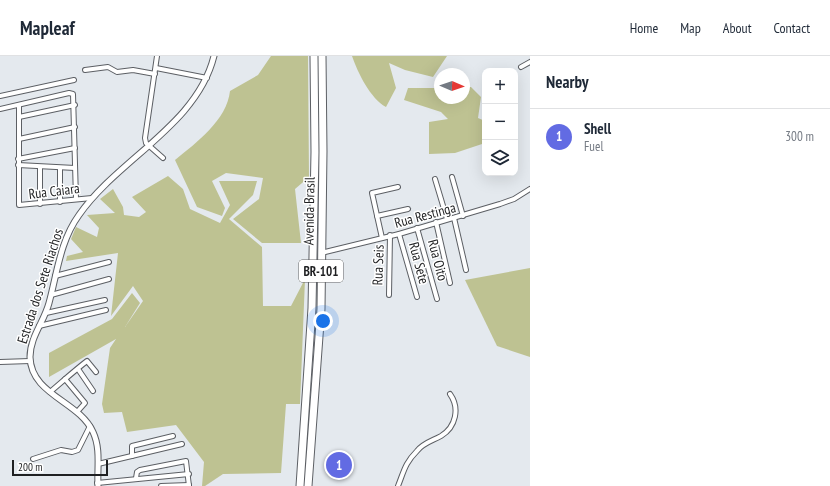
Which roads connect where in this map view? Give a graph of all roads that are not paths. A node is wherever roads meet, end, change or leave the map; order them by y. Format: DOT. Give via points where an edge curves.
graph roads {
  1 [pos="157,56"];
  2 [pos="214,56"];
  3 [pos="314,56"];
  4 [pos="322,56"];
  5 [pos="530,62"];
  6 [pos="156,68"];
  7 [pos="521,68"];
  8 [pos="84,70"];
  9 [pos="155,74"];
  10 [pos="208,78"];
  11 [pos="74,80"];
  12 [pos="0,96"];
  13 [pos="75,105"];
  14 [pos="19,106"];
  15 [pos="0,109"];
  16 [pos="19,117"];
  17 [pos="75,127"];
  18 [pos="19,140"];
  19 [pos="148,145"];
  20 [pos="75,148"];
  21 [pos="163,158"];
  22 [pos="18,159"];
  23 [pos="18,165"];
  24 [pos="40,167"];
  25 [pos="60,168"];
  26 [pos="75,168"];
  27 [pos="452,177"];
  28 [pos="435,179"];
  29 [pos="398,187"];
  30 [pos="530,189"];
  31 [pos="92,198"];
  32 [pos="76,199"];
  33 [pos="60,202"];
  34 [pos="40,204"];
  35 [pos="408,209"];
  36 [pos="377,216"];
  37 [pos="463,216"];
  38 [pos="454,218"];
  39 [pos="447,220"];
  40 [pos="436,222"];
  41 [pos="417,228"];
  42 [pos="400,234"];
  43 [pos="390,236"];
  44 [pos="382,238"];
  45 [pos="322,253"];
  46 [pos="109,262"];
  47 [pos="466,270"];
  48 [pos="55,276"];
  49 [pos="109,280"];
  50 [pos="450,283"];
  51 [pos="51,295"];
  52 [pos="389,295"];
  53 [pos="416,297"];
  54 [pos="437,299"];
  55 [pos="105,300"];
  56 [pos="106,310"];
  57 [pos="46,313"];
  58 [pos="39,326"];
  59 [pos="30,361"];
  60 [pos="0,362"];
  61 [pos="78,369"];
  62 [pos="96,372"];
  63 [pos="65,379"];
  64 [pos="93,391"];
  65 [pos="50,392"];
  66 [pos="450,394"];
  67 [pos="77,412"];
  68 [pos="90,425"];
  69 [pos="172,436"];
  70 [pos="182,444"];
  71 [pos="132,456"];
  72 [pos="33,459"];
  73 [pos="98,464"];
  74 [pos="189,474"];
  75 [pos="136,478"];
  76 [pos="98,484"];
  77 [pos="189,485"];
  78 [pos="161,486"];
  79 [pos="300,486"];
  80 [pos="308,486"];
  81 [pos="398,486"];
  1 -- 6 [label="street"];
  2 -- 10 [label="street, Estrada dos Sete Riachos"];
  3 -- 79 [label="highway, Avenida Brasil / BR-101" via="312,308"];
  4 -- 45 [label="highway, Avenida Brasil / BR-101"];
  5 -- 7 [label="street"];
  6 -- 9 [label="street"];
  6 -- 10 [label="street"];
  8 -- 9 [label="street" via="108,66 117,72 133,70"];
  9 -- 19 [label="street" via="145,136"];
  10 -- 19 [label="street, Estrada dos Sete Riachos" via="185,110"];
  11 -- 12 [label="street"];
  13 -- 14 [label="street" via="75,96 71,93"];
  13 -- 16 [label="street"];
  13 -- 17 [label="street"];
  14 -- 15 [label="street"];
  14 -- 16 [label="street"];
  16 -- 18 [label="street"];
  17 -- 18 [label="street"];
  17 -- 20 [label="street"];
  18 -- 22 [label="street"];
  19 -- 21 [label="street"];
  19 -- 31 [label="street, Estrada dos Sete Riachos"];
  20 -- 22 [label="street"];
  20 -- 26 [label="street"];
  22 -- 23 [label="street"];
  23 -- 24 [label="street"];
  23 -- 34 [label="street, Rua Caiara" via="19,206"];
  24 -- 25 [label="street"];
  24 -- 34 [label="street"];
  25 -- 26 [label="street"];
  25 -- 33 [label="street"];
  26 -- 32 [label="street"];
  27 -- 37 [label="street"];
  28 -- 39 [label="street"];
  29 -- 36 [label="street" via="373,192"];
  30 -- 37 [label="street, Rua Restinga" via="514,199"];
  31 -- 32 [label="street, Rua Caiara"];
  31 -- 48 [label="street, Estrada dos Sete Riachos" via="69,233"];
  32 -- 33 [label="street, Rua Caiara"];
  33 -- 34 [label="street, Rua Caiara"];
  35 -- 36 [label="street"];
  36 -- 44 [label="street"];
  37 -- 38 [label="street, Rua Restinga"];
  38 -- 39 [label="street, Rua Restinga"];
  38 -- 47 [label="street"];
  39 -- 40 [label="street, Rua Restinga"];
  40 -- 41 [label="street, Rua Restinga"];
  40 -- 50 [label="street"];
  41 -- 42 [label="street, Rua Restinga"];
  41 -- 54 [label="street, Rua Oito"];
  42 -- 43 [label="street, Rua Restinga"];
  42 -- 53 [label="street, Rua Sete"];
  43 -- 44 [label="street, Rua Restinga"];
  43 -- 52 [label="street, Rua Seis"];
  44 -- 45 [label="street, Rua Restinga"];
  45 -- 80 [label="highway, Avenida Brasil / BR-101" via="321,309"];
  46 -- 48 [label="street"];
  48 -- 51 [label="street, Estrada dos Sete Riachos"];
  49 -- 51 [label="street"];
  51 -- 57 [label="street, Estrada dos Sete Riachos"];
  55 -- 57 [label="street"];
  56 -- 58 [label="street"];
  57 -- 58 [label="street, Estrada dos Sete Riachos"];
  58 -- 59 [label="street, Estrada dos Sete Riachos" via="32,343"];
  59 -- 60 [label="street"];
  59 -- 65 [label="street, Estrada dos Sete Riachos" via="37,380"];
  61 -- 62 [label="street" via="87,362"];
  61 -- 63 [label="street"];
  61 -- 64 [label="street"];
  63 -- 65 [label="street"];
  63 -- 67 [label="street" via="85,403"];
  65 -- 67 [label="street, Estrada dos Sete Riachos"];
  66 -- 81 [label="street" via="456,403 456,410 450,428 417,450 403,469"];
  67 -- 68 [label="street, Estrada dos Sete Riachos"];
  68 -- 72 [label="street" via="78,450 61,450"];
  68 -- 73 [label="street, Estrada dos Sete Riachos" via="97,443"];
  69 -- 71 [label="street" via="132,446"];
  70 -- 71 [label="street"];
  71 -- 73 [label="street"];
  73 -- 76 [label="street, Estrada dos Sete Riachos"];
  74 -- 75 [label="street"];
  74 -- 75 [label="street" via="186,461 140,470"];
  74 -- 77 [label="street"];
  75 -- 76 [label="street"];
  77 -- 78 [label="street"];
}
